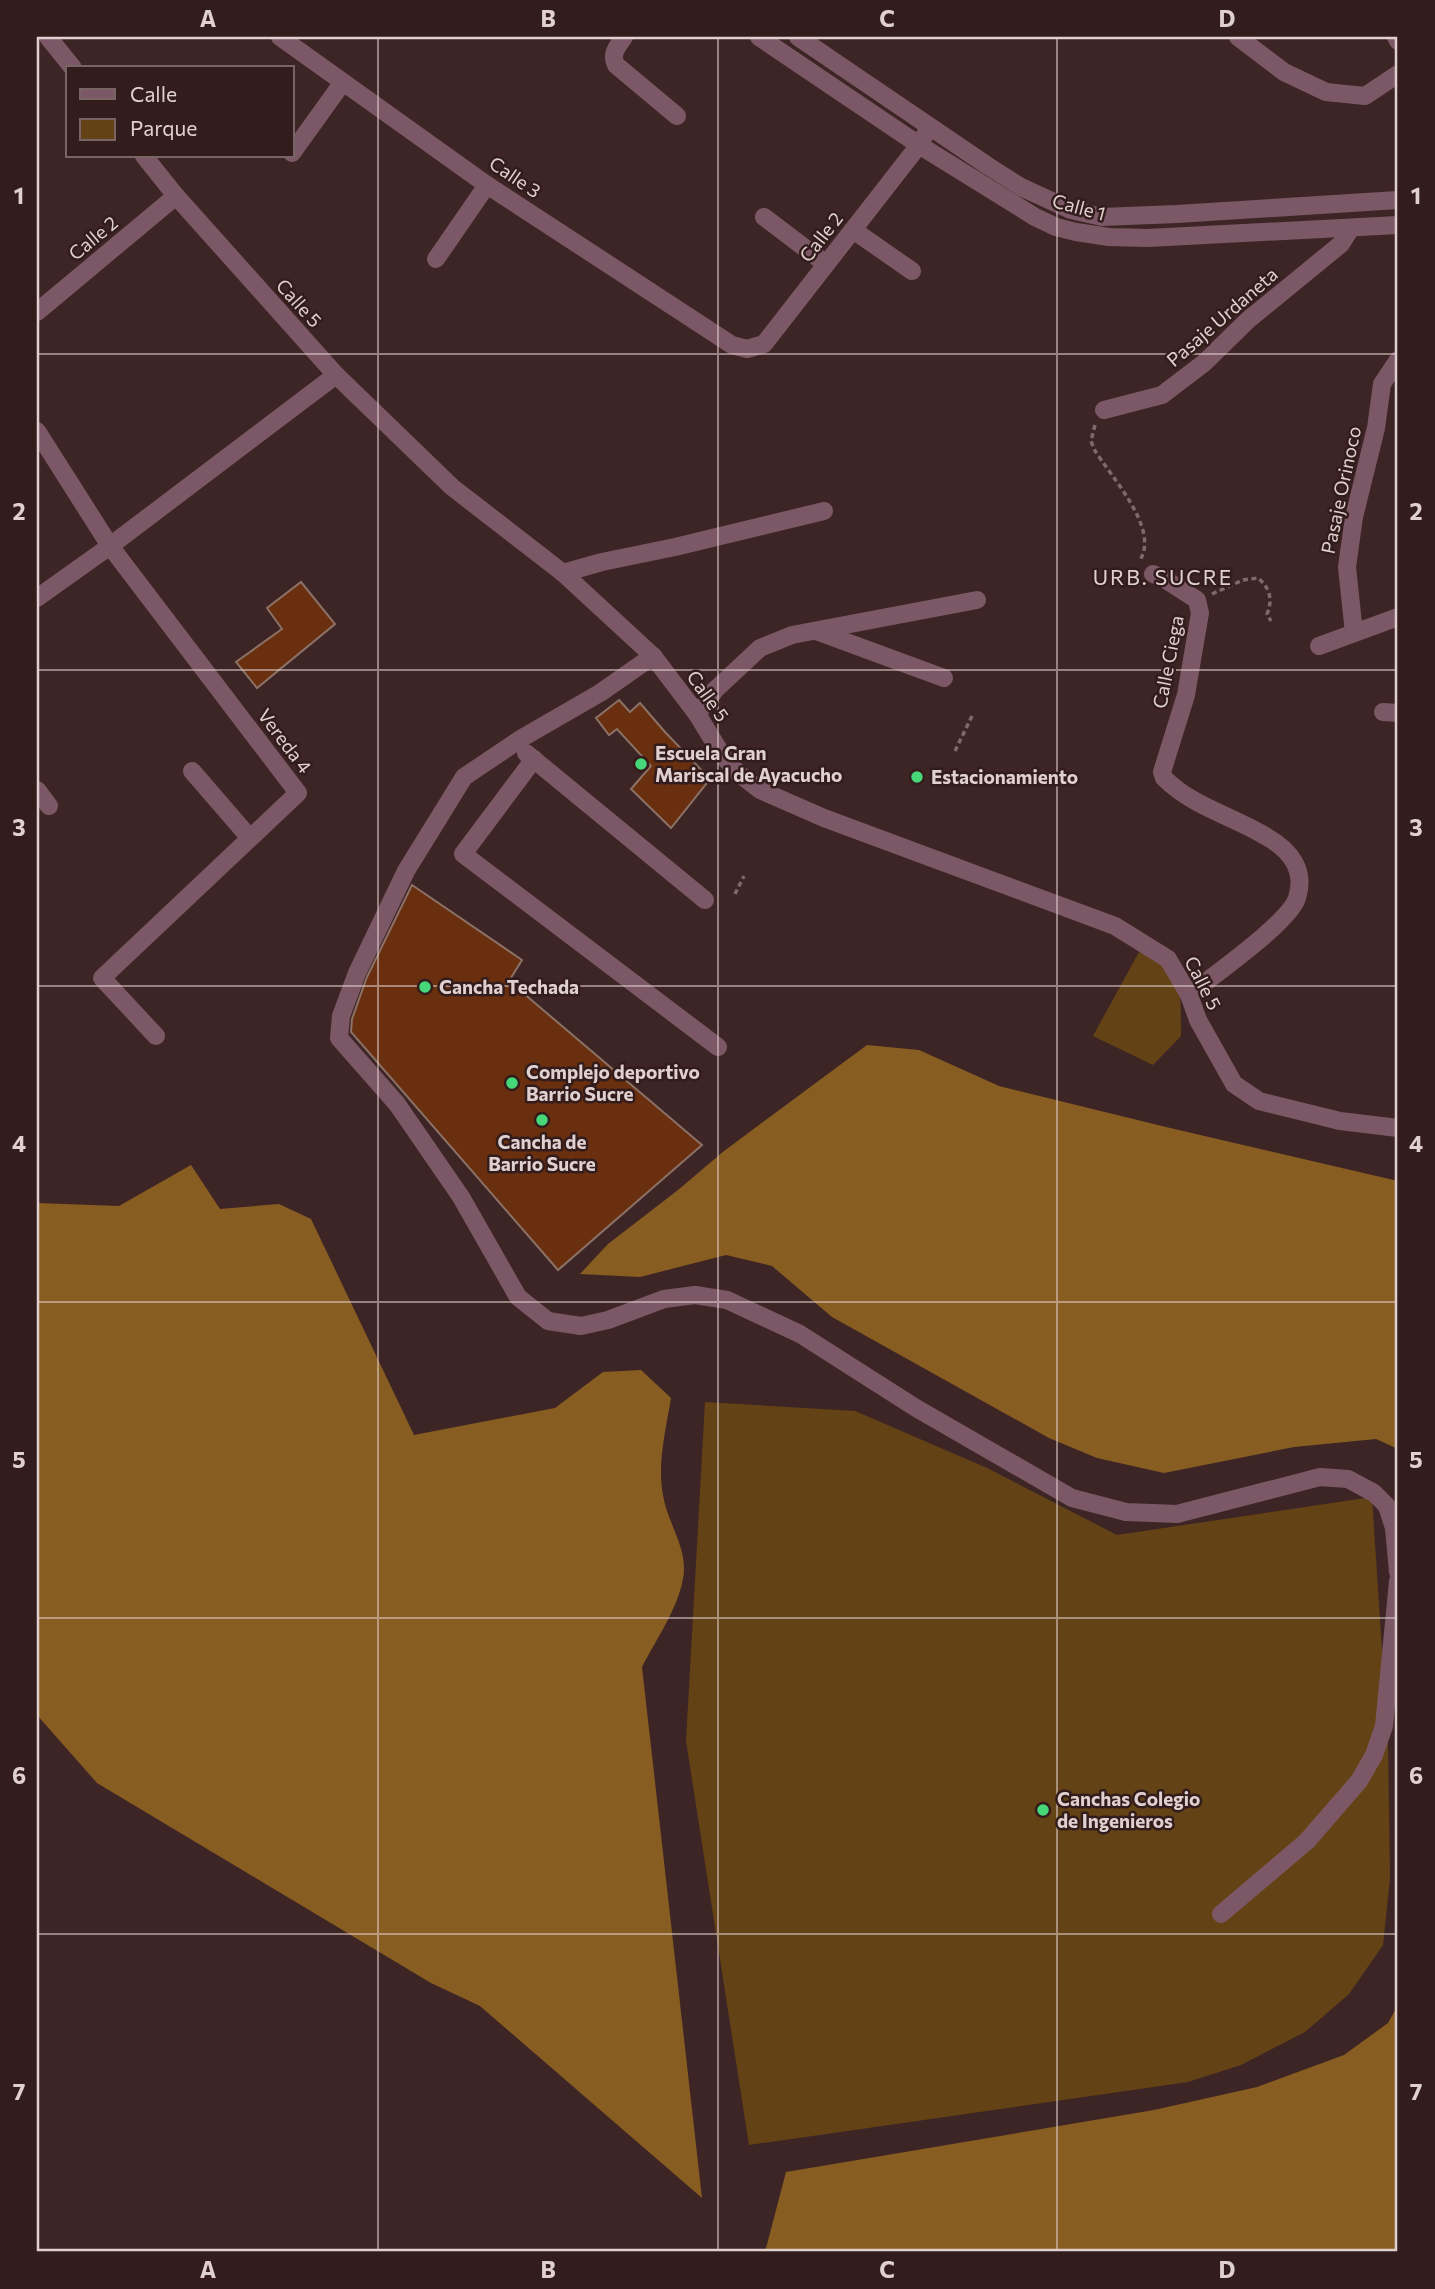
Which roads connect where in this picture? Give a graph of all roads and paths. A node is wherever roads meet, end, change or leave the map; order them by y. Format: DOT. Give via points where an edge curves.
graph roads {
  1 [pos="48,37"];
  2 [pos="280,37"];
  3 [pos="624,37"];
  4 [pos="759,37"];
  5 [pos="798,37"];
  6 [pos="1238,37"];
  7 [pos="71,66"];
  8 [pos="1398,74"];
  9 [pos="343,82"];
  10 [pos="677,116"];
  11 [pos="929,128"];
  12 [pos="919,145"];
  13 [pos="294,151"];
  14 [pos="146,158"];
  15 [pos="486,185"];
  16 [pos="176,196"];
  17 [pos="1398,200"];
  18 [pos="764,218"];
  19 [pos="1398,225"];
  20 [pos="1352,228"];
  21 [pos="853,230"];
  22 [pos="436,259"];
  23 [pos="826,264"];
  24 [pos="912,271"];
  25 [pos="37,312"];
  26 [pos="732,345"];
  27 [pos="1398,360"];
  28 [pos="336,375"];
  29 [pos="1099,417"];
  30 [pos="37,430"];
  31 [pos="824,512"];
  32 [pos="110,546"];
  33 [pos="1135,569"];
  34 [pos="563,573"];
  35 [pos="1153,574"];
  36 [pos="37,598"];
  37 [pos="977,600"];
  38 [pos="1198,600"];
  39 [pos="1398,617"];
  40 [pos="1271,621"];
  41 [pos="819,632"];
  42 [pos="1354,633"];
  43 [pos="1319,646"];
  44 [pos="653,656"];
  45 [pos="944,678"];
  46 [pos="697,714"];
  47 [pos="972,716"];
  48 [pos="514,743"];
  49 [pos="955,751"];
  50 [pos="534,759"];
  51 [pos="192,771"];
  52 [pos="37,790"];
  53 [pos="49,806"];
  54 [pos="250,838"];
  55 [pos="744,876"];
  56 [pos="735,894"];
  57 [pos="705,900"];
  58 [pos="1189,995"];
  59 [pos="156,1036"];
  60 [pos="718,1047"];
  61 [pos="1398,1128"];
  62 [pos="1398,1572"];
  63 [pos="1398,1581"];
  64 [pos="1222,1914"];
  1 -- 7 [label="street"];
  2 -- 9 [label="street, Calle 3"];
  3 -- 10 [label="street" via="614,52 616,65"];
  4 -- 12 [label="street, Calle 1"];
  5 -- 11 [label="street, Calle 1"];
  6 -- 8 [label="street" via="1284,72 1326,92 1366,96"];
  9 -- 13 [label="street"];
  9 -- 15 [label="street, Calle 3"];
  11 -- 12 [label="street, Calle 2"];
  11 -- 17 [label="street, Calle 1" via="1021,187 1071,210 1102,216"];
  12 -- 20 [label="street, Calle 1" via="1035,217 1076,232 1148,238"];
  12 -- 21 [label="street, Calle 2"];
  14 -- 16 [label="street, Calle 5"];
  15 -- 22 [label="street"];
  15 -- 26 [label="street, Calle 3"];
  16 -- 25 [label="street, Calle 2"];
  16 -- 28 [label="street, Calle 5"];
  18 -- 23 [label="street"];
  19 -- 20 [label="street, Calle 1"];
  20 -- 29 [label="street, Pasaje Urdaneta" via="1341,244 1162,395"];
  21 -- 23 [label="street, Calle 2"];
  21 -- 24 [label="street"];
  23 -- 26 [label="street, Calle 2" via="764,344 747,349"];
  27 -- 42 [label="street, Pasaje Orinoco" via="1382,384 1354,517 1347,567"];
  28 -- 32 [label="street"];
  28 -- 34 [label="street, Calle 5" via="452,487"];
  29 -- 33 [label="path" via="1091,441 1094,449 1131,503 1146,538"];
  30 -- 32 [label="street, Vereda 4"];
  31 -- 34 [label="street"];
  32 -- 36 [label="street"];
  32 -- 54 [label="street, Vereda 4" via="298,793"];
  34 -- 44 [label="street, Calle 5"];
  35 -- 38 [label="street, Calle Ciega"];
  37 -- 41 [label="street"];
  38 -- 40 [label="path" via="1258,578 1269,593"];
  38 -- 58 [label="street, Calle Ciega" via="1200,613 1186,695 1162,772 1198,803 1289,852 1299,874 1297,900 1276,927"];
  39 -- 42 [label="street"];
  41 -- 45 [label="street"];
  41 -- 46 [label="street" via="792,635 760,648 715,690"];
  42 -- 43 [label="street"];
  44 -- 46 [label="street, Calle 5"];
  44 -- 48 [label="street"];
  46 -- 58 [label="street, Calle 5" via="722,755 760,790 905,850 1115,926 1168,959"];
  47 -- 49 [label="path"];
  48 -- 50 [label="street"];
  48 -- 62 [label="street" via="464,777 441,811 357,973 341,1016 339,1038 405,1114 461,1197 518,1297 548,1321 581,1326 664,1299 695,1295 727,1300 800,1334 1072,1498 1126,1512 1177,1514 1320,1477 1348,1479 1387,1506"];
  50 -- 57 [label="street"];
  50 -- 60 [label="street" via="463,854"];
  51 -- 54 [label="street"];
  52 -- 53 [label="street"];
  54 -- 59 [label="street, Vereda 4" via="102,978"];
  55 -- 56 [label="path"];
  58 -- 61 [label="street, Calle 5" via="1234,1084 1259,1101 1340,1121"];
  63 -- 64 [label="street" via="1384,1726 1374,1755 1359,1781 1307,1840"];
}
